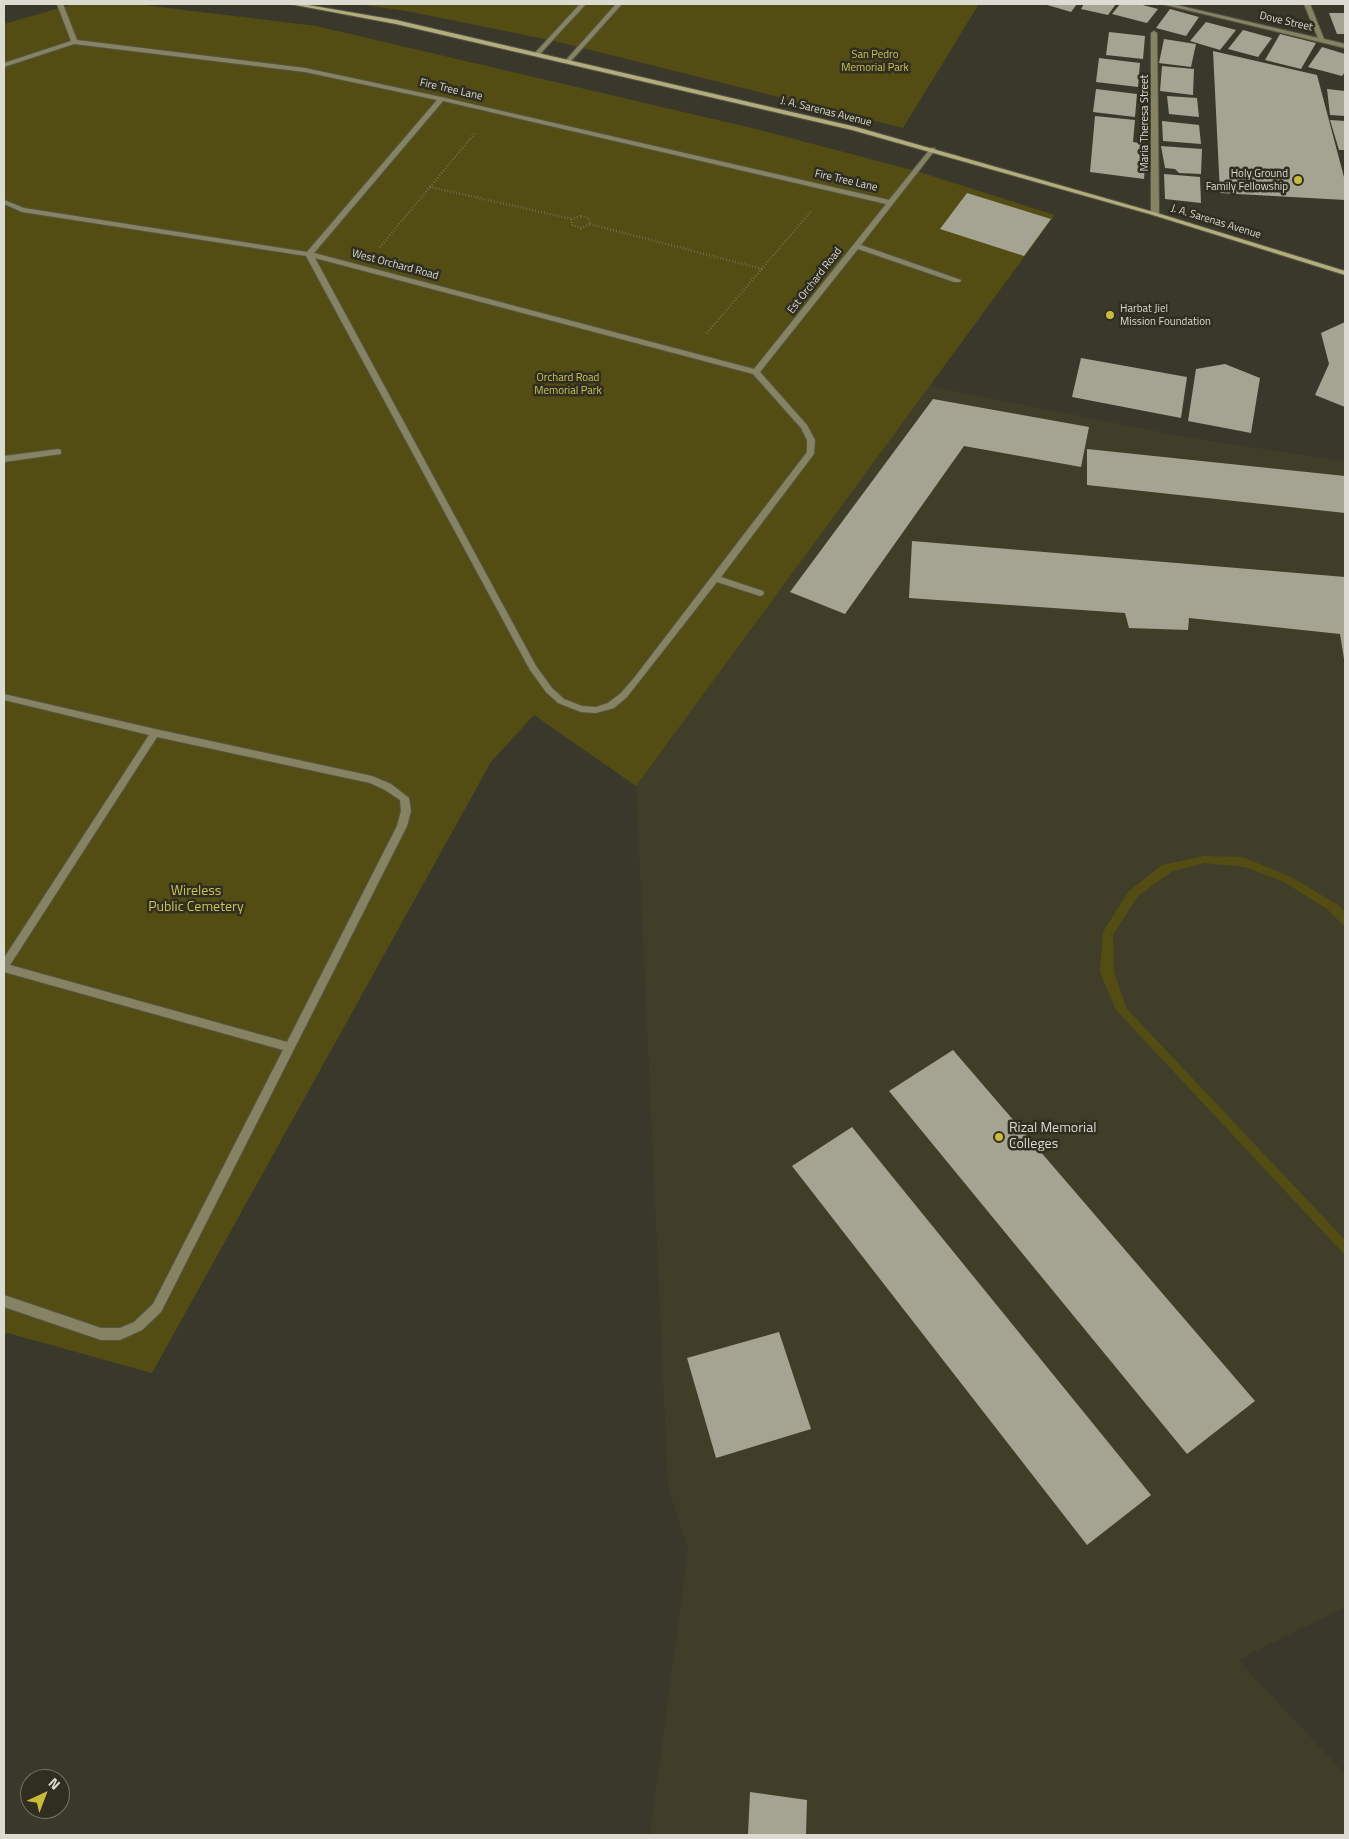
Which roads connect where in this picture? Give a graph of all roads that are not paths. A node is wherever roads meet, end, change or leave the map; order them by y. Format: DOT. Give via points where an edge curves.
graph roads {
  1 [pos="60,4"];
  2 [pos="293,4"];
  3 [pos="583,4"];
  4 [pos="618,4"];
  5 [pos="1164,4"];
  6 [pos="1307,4"];
  7 [pos="1154,33"];
  8 [pos="1322,41"];
  9 [pos="74,42"];
  10 [pos="1345,46"];
  11 [pos="537,54"];
  12 [pos="568,62"];
  13 [pos="4,65"];
  14 [pos="440,99"];
  15 [pos="934,150"];
  16 [pos="4,202"];
  17 [pos="890,203"];
  18 [pos="1155,214"];
  19 [pos="857,246"];
  20 [pos="308,254"];
  21 [pos="1345,273"];
  22 [pos="956,280"];
  23 [pos="756,372"];
  24 [pos="58,452"];
  25 [pos="4,459"];
  26 [pos="715,578"];
  27 [pos="760,593"];
  28 [pos="4,697"];
  29 [pos="155,733"];
  30 [pos="4,967"];
  31 [pos="290,1047"];
  32 [pos="4,1301"];
  1 -- 9 [label="street"];
  2 -- 11 [label="main road, J. A. Sarenas Avenue" via="396,22"];
  3 -- 11 [label="street"];
  4 -- 12 [label="street"];
  5 -- 8 [label="street, Dove Street"];
  6 -- 8 [label="street"];
  7 -- 18 [label="street, Maria Theresa Street"];
  8 -- 10 [label="street, Dove Street"];
  9 -- 13 [label="street, Fire Tree Lane"];
  9 -- 14 [label="street, Fire Tree Lane" via="305,70"];
  11 -- 12 [label="main road, J. A. Sarenas Avenue"];
  12 -- 15 [label="main road, J. A. Sarenas Avenue" via="854,128"];
  14 -- 17 [label="street, Fire Tree Lane"];
  14 -- 20 [label="street"];
  15 -- 17 [label="street, Est Orchard Road"];
  15 -- 18 [label="main road, J. A. Sarenas Avenue"];
  16 -- 20 [label="street, West Orchard Road" via="22,210"];
  17 -- 19 [label="street, Est Orchard Road"];
  18 -- 21 [label="main road, J. A. Sarenas Avenue"];
  19 -- 22 [label="street"];
  19 -- 23 [label="street, Est Orchard Road"];
  20 -- 23 [label="street, West Orchard Road"];
  20 -- 26 [label="street" via="533,668 561,701 581,709 611,706 638,680"];
  23 -- 26 [label="street" via="804,427 812,440 811,452"];
  24 -- 25 [label="street"];
  26 -- 27 [label="street"];
  28 -- 29 [label="street"];
  29 -- 30 [label="street"];
  29 -- 31 [label="street" via="372,780 404,798 406,811 402,826"];
  30 -- 31 [label="street"];
  31 -- 32 [label="street" via="157,1308 138,1326 120,1334 100,1334"];
}
